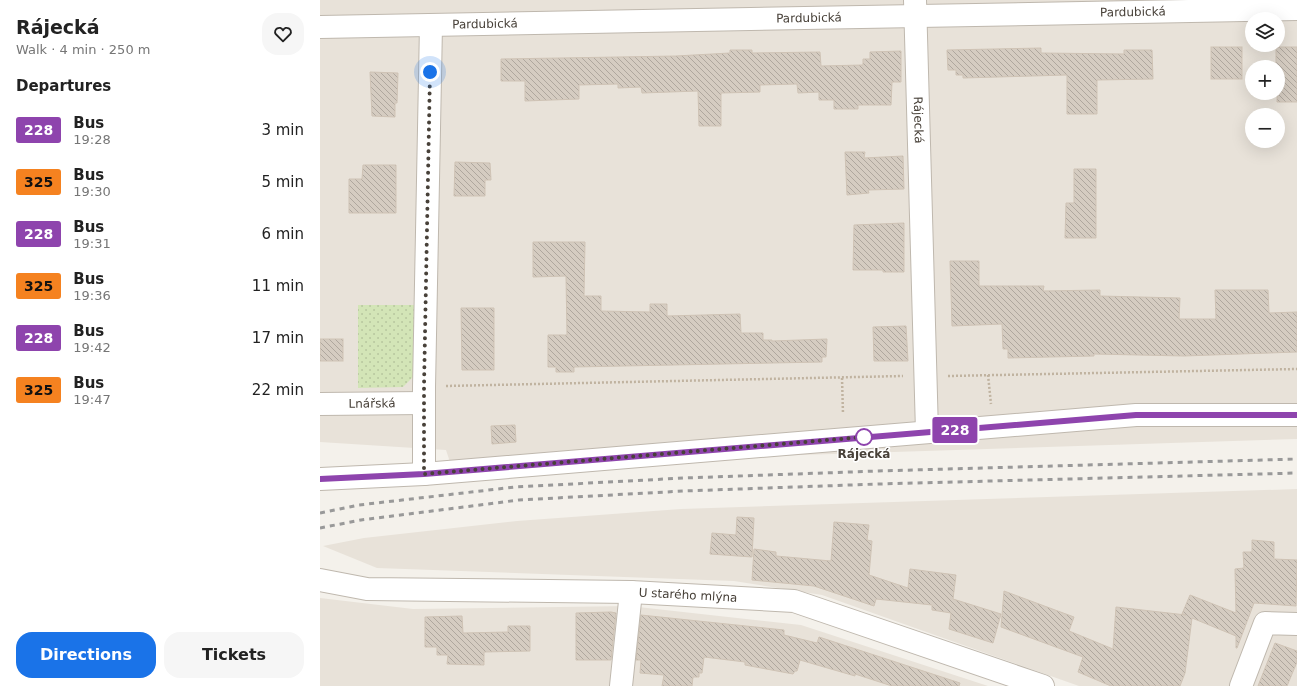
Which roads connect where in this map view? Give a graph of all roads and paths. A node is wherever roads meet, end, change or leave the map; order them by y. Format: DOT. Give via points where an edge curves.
graph roads {
  1 [pos="915,8"];
  2 [pos="1297,8"];
  3 [pos="431,25"];
  4 [pos="320,27"];
  5 [pos="1297,369"];
  6 [pos="988,375"];
  7 [pos="925,376"];
  8 [pos="842,378"];
  9 [pos="424,395"];
  10 [pos="320,404"];
  11 [pos="843,414"];
  12 [pos="1297,415"];
  13 [pos="993,428"];
  14 [pos="927,432"];
  15 [pos="424,474"];
  16 [pos="320,479"];
  17 [pos="320,580"];
  18 [pos="631,592"];
  19 [pos="1297,624"];
  20 [pos="621,686"];
  21 [pos="1043,686"];
  22 [pos="1241,686"];
  1 -- 2 [label="street, Pardubická"];
  1 -- 3 [label="street, Pardubická"];
  1 -- 7 [label="street, Rájecká"];
  3 -- 4 [label="street, Pardubická"];
  3 -- 9 [label="street"];
  5 -- 6 [label="path"];
  6 -- 7 [label="path"];
  6 -- 13 [label="path"];
  7 -- 8 [label="path"];
  7 -- 14 [label="street, Rájecká"];
  8 -- 9 [label="path"];
  8 -- 11 [label="path"];
  9 -- 10 [label="street, Lnářská"];
  9 -- 15 [label="street"];
  12 -- 13 [label="street" via="1136,415"];
  13 -- 14 [label="street"];
  14 -- 15 [label="street"];
  15 -- 16 [label="street"];
  17 -- 18 [label="street, U starého mlýna" via="367,589"];
  18 -- 20 [label="street"];
  18 -- 21 [label="street, U starého mlýna" via="794,601"];
  19 -- 22 [label="street" via="1265,623"];
}
